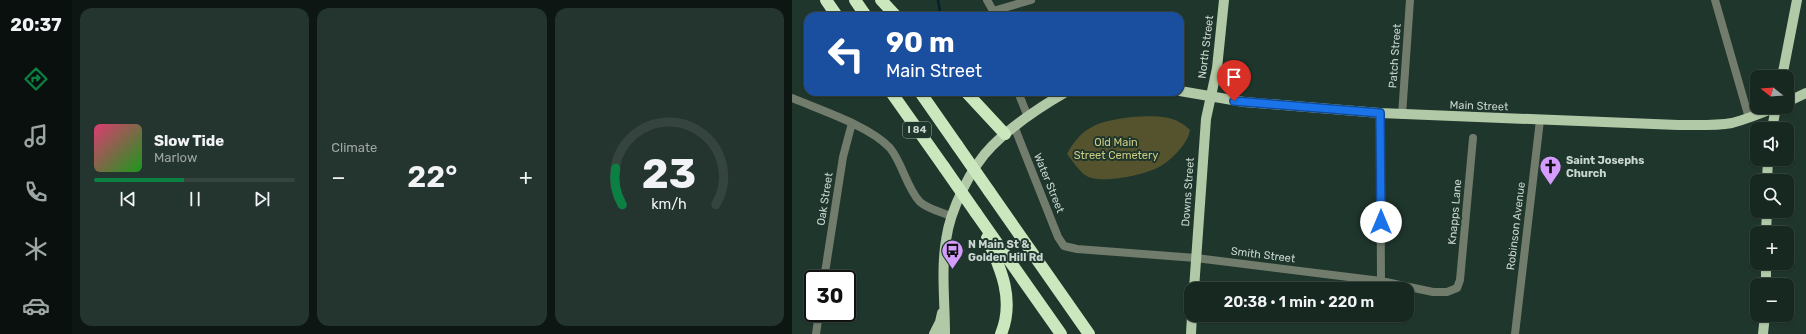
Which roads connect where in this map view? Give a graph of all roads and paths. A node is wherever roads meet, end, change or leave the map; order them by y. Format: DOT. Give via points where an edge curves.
graph roads {
  1 [pos="826,0"];
  2 [pos="855,0"];
  3 [pos="882,0"];
  4 [pos="987,0"];
  5 [pos="1031,0"];
  6 [pos="1224,0"];
  7 [pos="1410,0"];
  8 [pos="1797,0"];
  9 [pos="1716,2"];
  10 [pos="834,12"];
  11 [pos="863,12"];
  12 [pos="892,12"];
  13 [pos="993,12"];
  14 [pos="997,12"];
  15 [pos="1783,70"];
  16 [pos="1184,92"];
  17 [pos="1806,94"];
  18 [pos="894,96"];
  19 [pos="923,96"];
  20 [pos="970,96"];
  21 [pos="1020,96"];
  22 [pos="1060,96"];
  23 [pos="792,98"];
  24 [pos="1211,98"];
  25 [pos="1794,99"];
  26 [pos="1380,113"];
  27 [pos="1402,114"];
  28 [pos="1759,114"];
  29 [pos="1028,117"];
  30 [pos="1749,118"];
  31 [pos="1540,120"];
  32 [pos="852,123"];
  33 [pos="1014,126"];
  34 [pos="1005,134"];
  35 [pos="1473,138"];
  36 [pos="976,213"];
  37 [pos="951,216"];
  38 [pos="1064,246"];
  39 [pos="1196,258"];
  40 [pos="825,270"];
  41 [pos="1381,281"];
  42 [pos="1194,282"];
  43 [pos="1457,288"];
  44 [pos="945,302"];
  45 [pos="818,322"];
  46 [pos="1191,322"];
  47 [pos="1764,322"];
  48 [pos="1190,333"];
  49 [pos="816,334"];
  50 [pos="934,334"];
  51 [pos="945,334"];
  52 [pos="1001,334"];
  53 [pos="1061,334"];
  54 [pos="1089,334"];
  55 [pos="1515,334"];
  56 [pos="1763,334"];
  1 -- 10 [label="highway"];
  2 -- 11 [label="highway"];
  3 -- 12 [label="highway"];
  4 -- 13 [label="street"];
  5 -- 14 [label="street"];
  6 -- 24 [label="main road, North Street" via="1217,68"];
  7 -- 27 [label="street, Patch Street"];
  8 -- 15 [label="main road"];
  9 -- 30 [label="street"];
  16 -- 24 [label="main road, Main Street"];
  17 -- 25 [label="main road"];
  18 -- 36 [label="highway, I 84, bridge"];
  19 -- 54 [label="highway, I 84, bridge"];
  20 -- 34 [label="highway"];
  21 -- 29 [label="street"];
  22 -- 29 [label="main road"];
  23 -- 32 [label="street"];
  24 -- 26 [label="main road, Main Street"];
  24 -- 39 [label="main road, Downs Street" via="1206,119"];
  26 -- 27 [label="main road, Main Street"];
  26 -- 41 [label="street"];
  27 -- 31 [label="main road, Main Street"];
  28 -- 30 [label="main road, Main Street"];
  29 -- 33 [label="main road"];
  30 -- 31 [label="main road, Main Street" via="1706,125"];
  31 -- 55 [label="street, Robinson Avenue"];
  32 -- 37 [label="street" via="876,136 890,148 921,202"];
  32 -- 40 [label="street, Oak Street" via="843,157"];
  33 -- 34 [label="main road"];
  33 -- 38 [label="street, Water Street" via="1058,237"];
  34 -- 37 [label="main road" via="982,158"];
  35 -- 43 [label="street, Knapps Lane" via="1460,280"];
  36 -- 52 [label="highway" via="998,262 1006,291 1005,320"];
  36 -- 53 [label="highway, I 84"];
  37 -- 44 [label="main road" via="946,241"];
  38 -- 39 [label="street, Smith Street"];
  39 -- 41 [label="street, Smith Street"];
  39 -- 42 [label="main road, Downs Street"];
  41 -- 43 [label="street, Smith Street" via="1433,292 1447,292"];
  44 -- 50 [label="main road"];
  44 -- 51 [label="main road"];
  45 -- 49 [label="street"];
  46 -- 48 [label="main road"];
  47 -- 56 [label="main road"];
}
